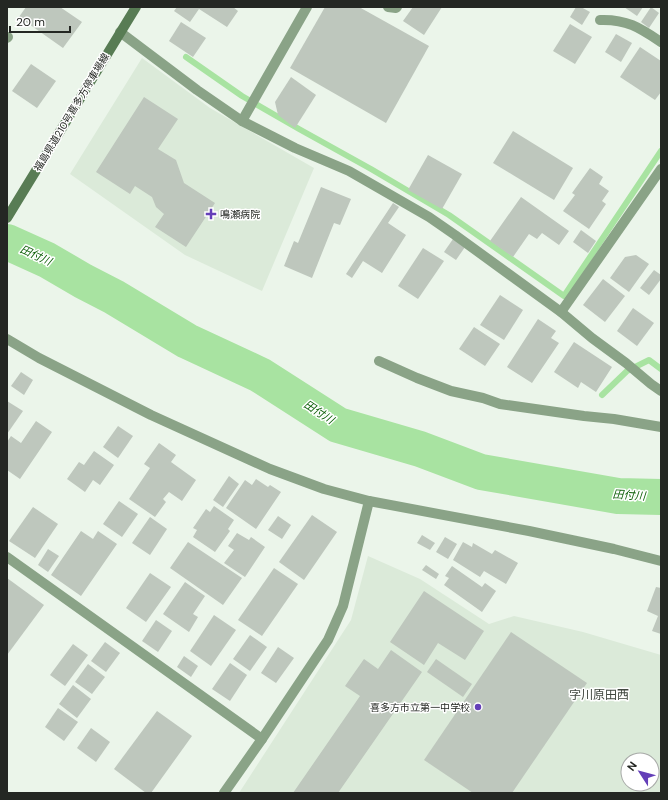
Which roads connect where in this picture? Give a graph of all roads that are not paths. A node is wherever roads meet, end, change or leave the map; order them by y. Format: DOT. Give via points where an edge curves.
graph roads {
  1 [pos="136,7"];
  2 [pos="307,7"];
  3 [pos="388,7"];
  4 [pos="397,7"];
  5 [pos="600,20"];
  6 [pos="120,32"];
  7 [pos="661,42"];
  8 [pos="242,121"];
  9 [pos="661,169"];
  10 [pos="7,218"];
  11 [pos="561,312"];
  12 [pos="7,339"];
  13 [pos="379,361"];
  14 [pos="661,391"];
  15 [pos="661,427"];
  16 [pos="369,501"];
  17 [pos="7,557"];
  18 [pos="661,561"];
  19 [pos="262,739"];
  20 [pos="224,793"];
  1 -- 6 [label="main road, 福島県道210号喜多方停車場線"];
  2 -- 8 [label="street"];
  3 -- 4 [label="street"];
  5 -- 7 [label="street" via="625,22 644,30"];
  6 -- 8 [label="street"];
  6 -- 10 [label="main road, 福島県道210号喜多方停車場線"];
  8 -- 11 [label="street" via="295,148 349,171 429,217"];
  9 -- 11 [label="street"];
  11 -- 14 [label="street"];
  12 -- 16 [label="street" via="151,415 270,469 324,489"];
  13 -- 15 [label="street" via="451,391 500,404"];
  16 -- 18 [label="street" via="529,530"];
  16 -- 19 [label="street" via="343,606 328,640"];
  17 -- 19 [label="street"];
  19 -- 20 [label="street"];
}
